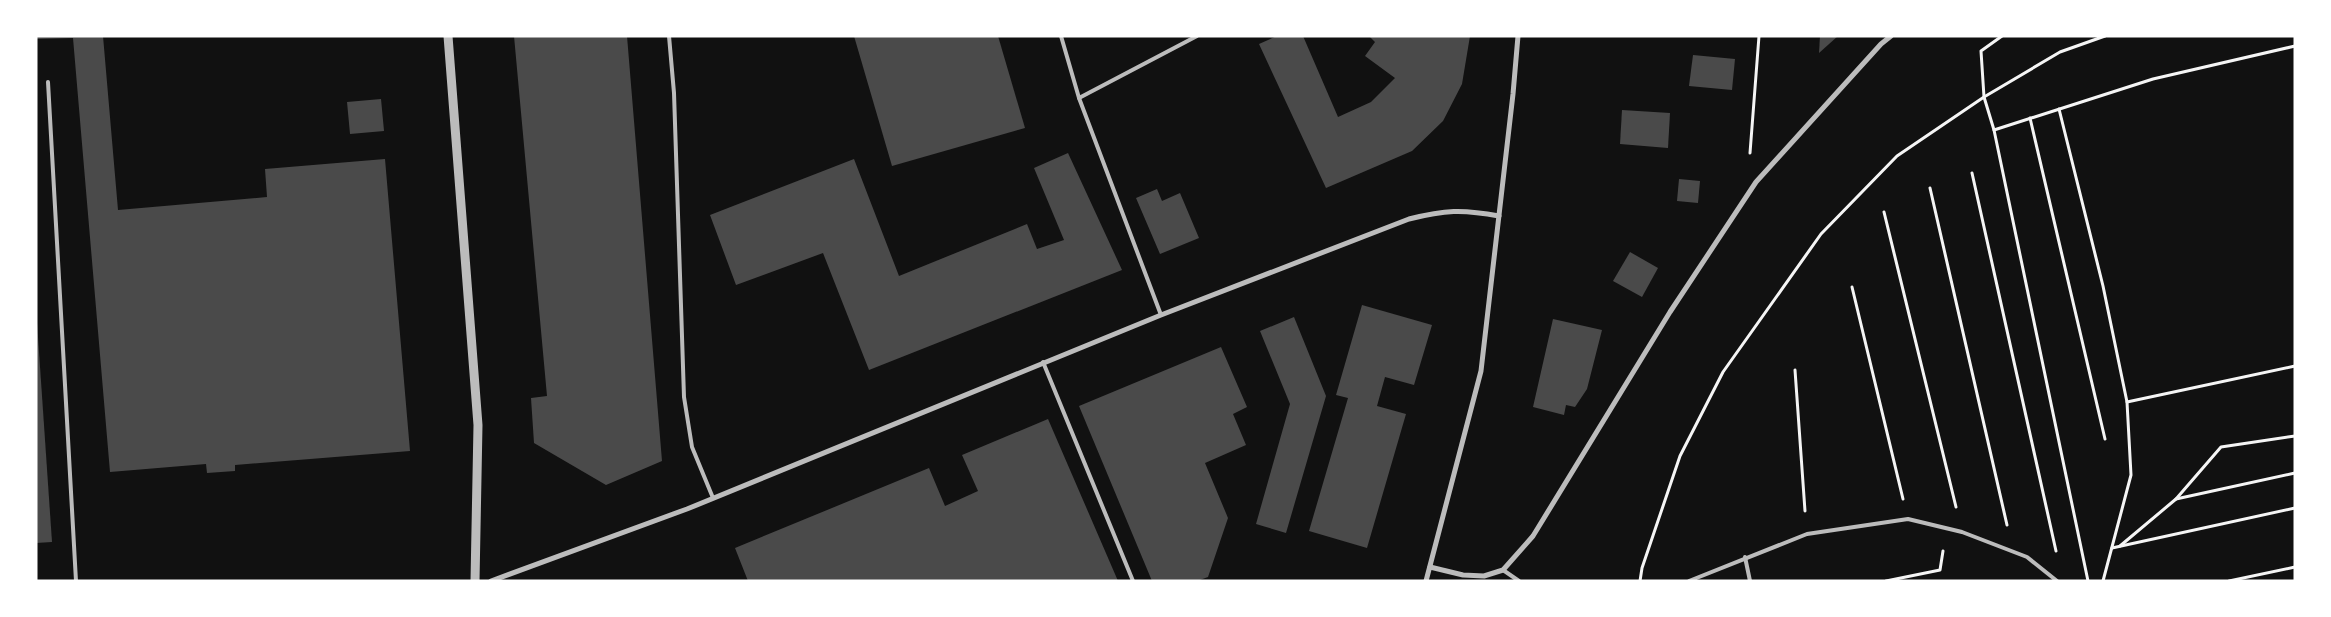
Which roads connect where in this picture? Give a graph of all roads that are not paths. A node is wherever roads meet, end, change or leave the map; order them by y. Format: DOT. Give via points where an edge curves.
graph roads {
  1 [pos="448,36"];
  2 [pos="669,36"];
  3 [pos="1061,36"];
  4 [pos="1197,36"];
  5 [pos="1518,36"];
  6 [pos="1891,36"];
  7 [pos="48,82"];
  8 [pos="1079,98"];
  9 [pos="1499,216"];
  10 [pos="1161,315"];
  11 [pos="1043,362"];
  12 [pos="712,498"];
  13 [pos="1745,557"];
  14 [pos="1430,568"];
  15 [pos="1503,570"];
  16 [pos="76,581"];
  17 [pos="475,581"];
  18 [pos="491,581"];
  19 [pos="1133,581"];
  20 [pos="1426,581"];
  21 [pos="1519,581"];
  22 [pos="1689,581"];
  23 [pos="1750,581"];
  24 [pos="2057,581"];
  1 -- 17 [label="street" via="478,425"];
  2 -- 12 [label="lane" via="674,93 684,397 692,447"];
  3 -- 8 [label="lane"];
  4 -- 8 [label="lane"];
  5 -- 9 [label="street"];
  6 -- 15 [label="street" via="1756,182 1670,312 1533,536"];
  7 -- 16 [label="lane"];
  8 -- 10 [label="lane"];
  9 -- 10 [label="street" via="1468,210 1441,211 1409,218"];
  9 -- 14 [label="street" via="1481,371"];
  10 -- 11 [label="street"];
  11 -- 12 [label="street"];
  11 -- 19 [label="lane"];
  12 -- 18 [label="street"];
  13 -- 22 [label="lane"];
  13 -- 23 [label="lane"];
  13 -- 24 [label="lane" via="1806,534 1908,519 1962,532 2027,557"];
  14 -- 15 [label="street" via="1484,576"];
  14 -- 20 [label="street"];
  15 -- 21 [label="lane"];
}
